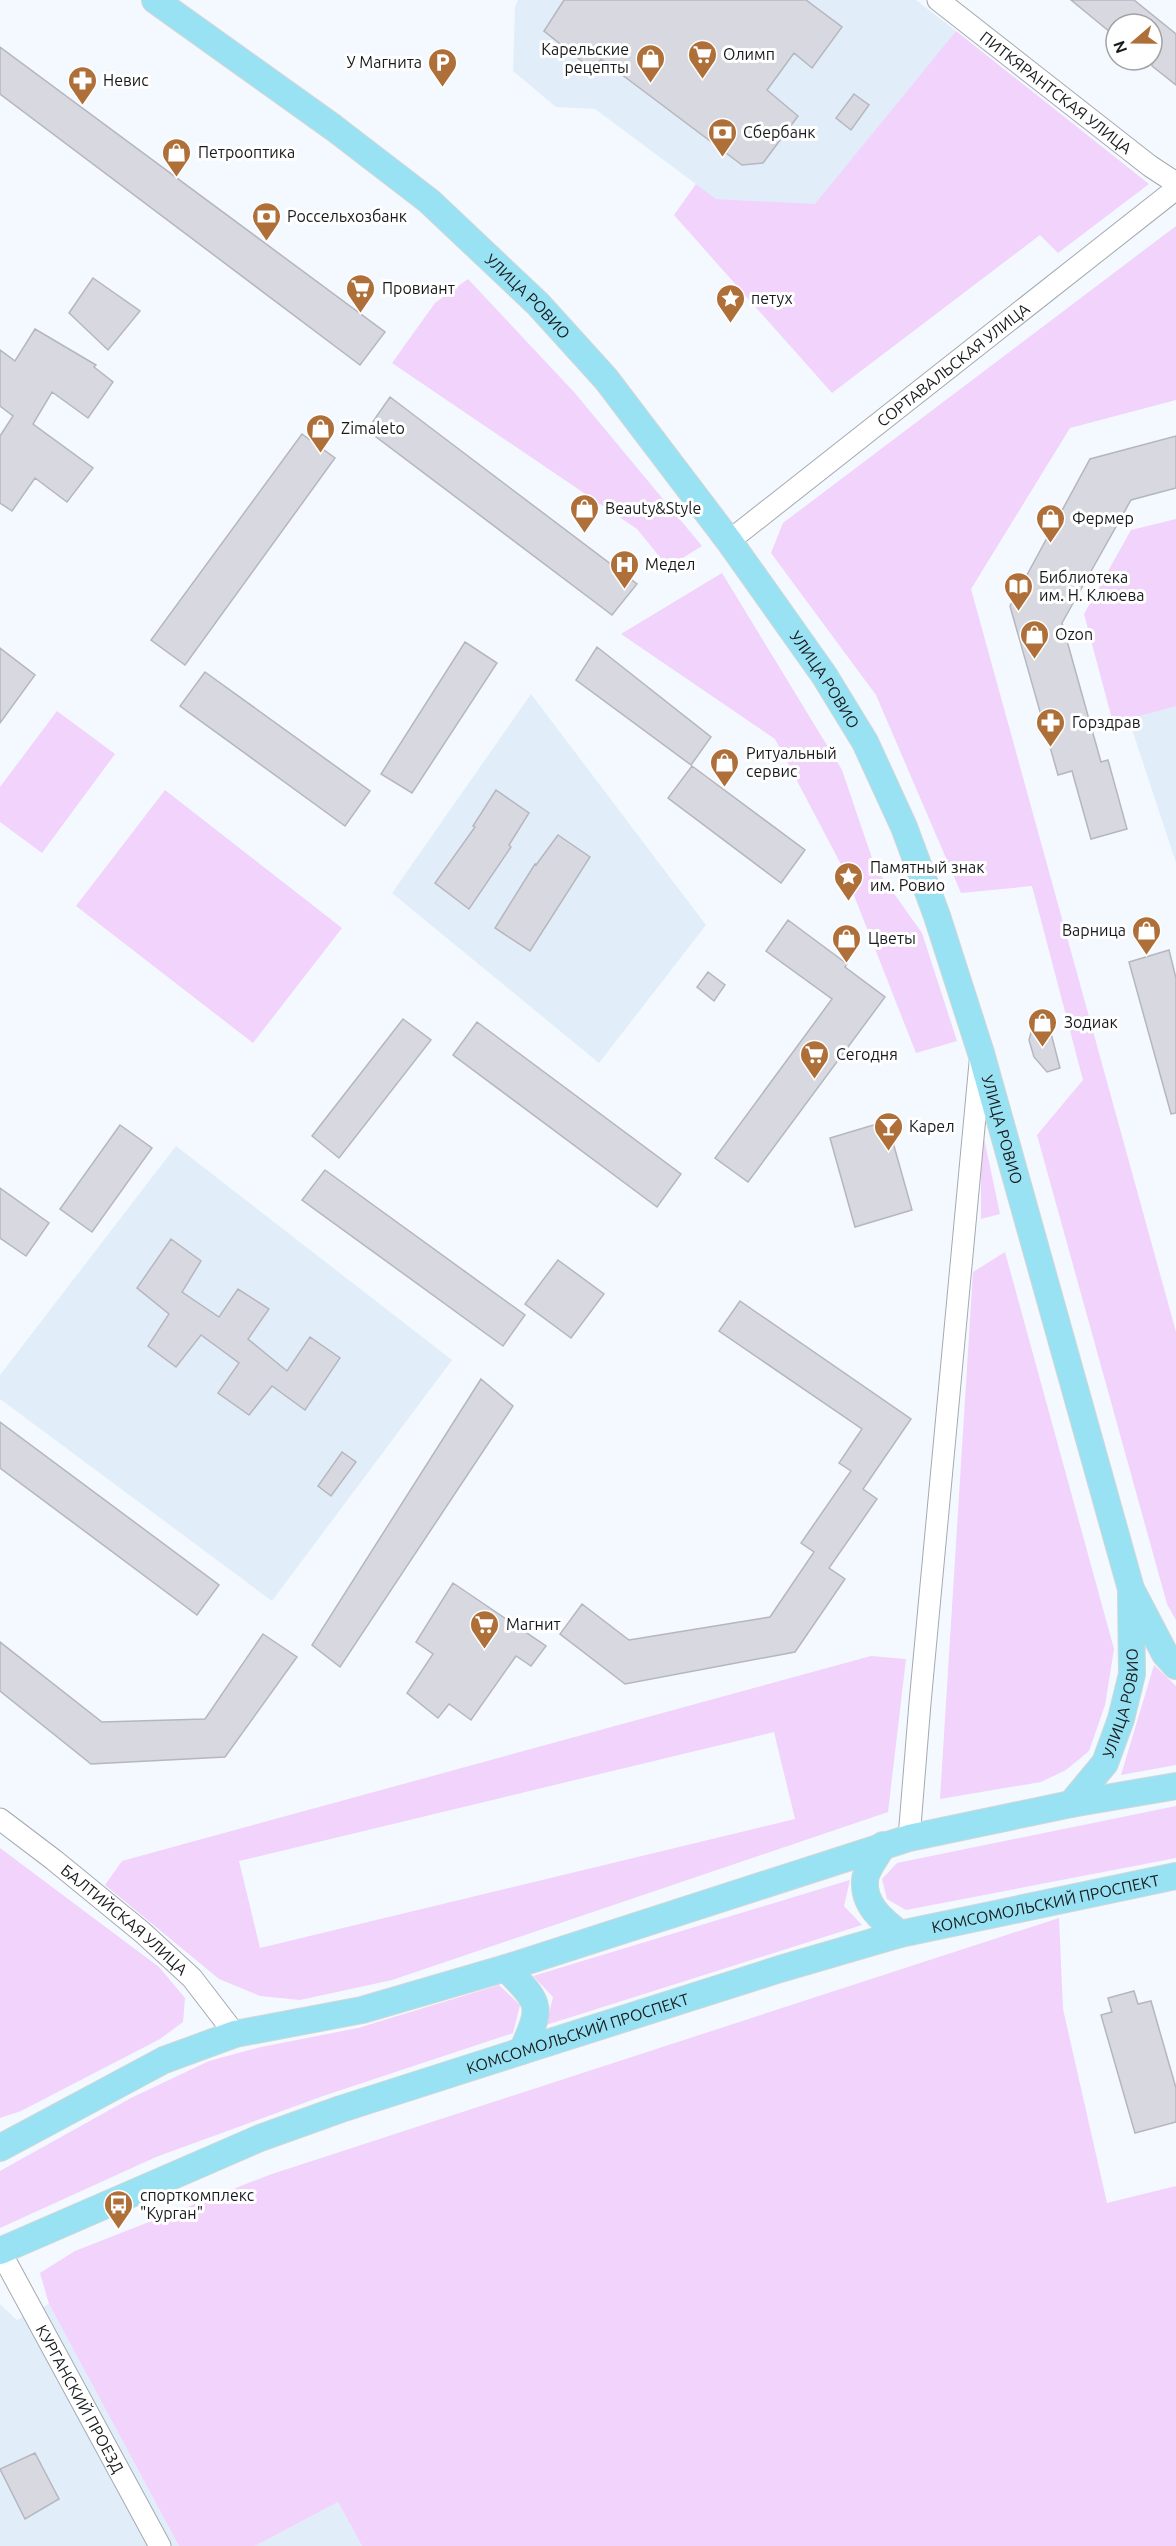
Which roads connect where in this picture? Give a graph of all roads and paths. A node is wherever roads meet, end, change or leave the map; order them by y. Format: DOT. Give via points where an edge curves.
graph roads {
  1 [pos="155,0"];
  2 [pos="938,0"];
  3 [pos="1176,183"];
  4 [pos="1176,189"];
  5 [pos="729,541"];
  6 [pos="981,1053"];
  7 [pos="1131,1588"];
  8 [pos="1176,1666"];
  9 [pos="1176,1786"];
  10 [pos="1071,1804"];
  11 [pos="0,1819"];
  12 [pos="909,1838"];
  13 [pos="883,1845"];
  14 [pos="1176,1876"];
  15 [pos="900,1934"];
  16 [pos="506,1968"];
  17 [pos="235,2034"];
  18 [pos="522,2051"];
  19 [pos="0,2148"];
  20 [pos="0,2251"];
  21 [pos="160,2546"];
  1 -- 5 [label="main road, УЛИЦА РОВИО" via="334,128 429,201 467,236 538,304 606,378"];
  2 -- 3 [label="street, ПИТКЯРАНТСКАЯ УЛИЦА"];
  4 -- 5 [label="street, СОРТАВАЛЬСКАЯ УЛИЦА"];
  5 -- 6 [label="main road, УЛИЦА РОВИО" via="824,675 865,742 908,838"];
  6 -- 7 [label="main road, УЛИЦА РОВИО"];
  6 -- 12 [label="street"];
  7 -- 8 [label="main road, УЛИЦА РОВИО" via="1165,1654"];
  7 -- 10 [label="main road, УЛИЦА РОВИО" via="1132,1674 1121,1719 1105,1763"];
  9 -- 10 [label="main road"];
  10 -- 12 [label="main road"];
  11 -- 17 [label="street, БАЛТИЙСКАЯ УЛИЦА" via="63,1867 192,1978"];
  12 -- 13 [label="main road"];
  13 -- 15 [label="main road" via="865,1878 868,1901 880,1918"];
  13 -- 16 [label="main road"];
  14 -- 15 [label="main road, КОМСОМОЛЬСКИЙ ПРОСПЕКТ"];
  15 -- 18 [label="main road, КОМСОМОЛЬСКИЙ ПРОСПЕКТ"];
  16 -- 17 [label="main road" via="362,2010"];
  16 -- 18 [label="main road" via="534,1999 537,2018"];
  17 -- 19 [label="main road" via="164,2060"];
  18 -- 20 [label="main road, КОМСОМОЛЬСКИЙ ПРОСПЕКТ" via="260,2138"];
  20 -- 21 [label="street, КУРГАНСКИЙ ПРОЕЗД"];
}
